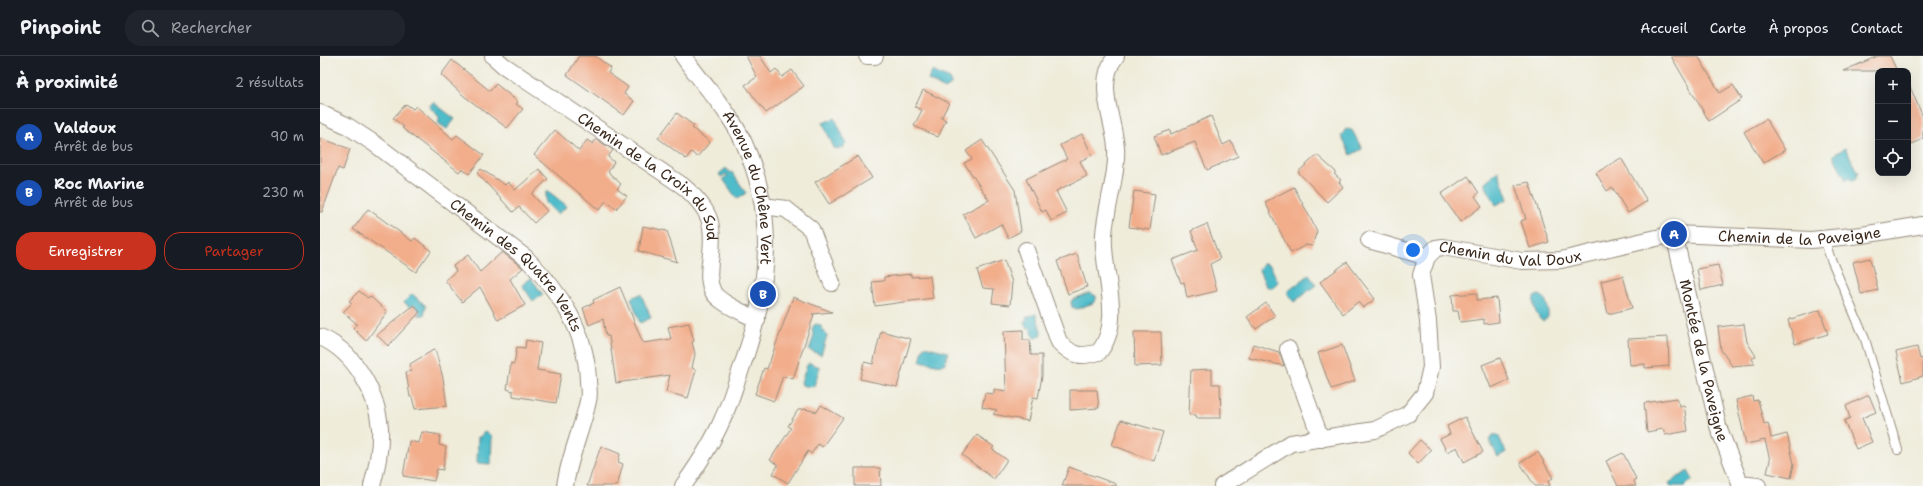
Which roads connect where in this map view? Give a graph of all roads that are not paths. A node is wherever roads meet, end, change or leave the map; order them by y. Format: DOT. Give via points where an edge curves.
graph roads {
  1 [pos="493,56"];
  2 [pos="683,56"];
  3 [pos="867,56"];
  4 [pos="875,56"];
  5 [pos="1116,56"];
  6 [pos="320,113"];
  7 [pos="762,206"];
  8 [pos="1923,225"];
  9 [pos="1674,234"];
  10 [pos="1824,238"];
  11 [pos="1369,240"];
  12 [pos="1026,250"];
  13 [pos="1427,257"];
  14 [pos="832,283"];
  15 [pos="757,320"];
  16 [pos="320,337"];
  17 [pos="1288,349"];
  18 [pos="1321,439"];
  19 [pos="1898,450"];
  20 [pos="1740,485"];
  21 [pos="372,486"];
  22 [pos="565,486"];
  23 [pos="684,486"];
  24 [pos="1222,486"];
  25 [pos="1758,486"];
  1 -- 15 [label="street, Chemin de la Croix du Sud" via="502,65 684,186 698,199 710,216 712,231 709,277 713,293"];
  2 -- 7 [label="street, Avenue du Chêne Vert" via="724,108 743,142 757,177"];
  3 -- 4 [label="street"];
  5 -- 12 [label="street" via="1106,76 1116,148 1104,236 1110,324 1106,343 1099,352 1078,356 1059,342"];
  6 -- 22 [label="street, Chemin des Quatre Vents" via="346,125 375,144 526,258 544,276 560,298 584,344 589,398"];
  7 -- 14 [label="street" via="786,209 811,229"];
  7 -- 15 [label="street, Avenue du Chêne Vert" via="766,239 763,294"];
  8 -- 10 [label="street, Chemin de la Paveigne"];
  9 -- 10 [label="street, Chemin de la Paveigne" via="1811,240"];
  9 -- 13 [label="street, Chemin du Val Doux" via="1561,260 1522,261 1443,247 1436,248"];
  9 -- 20 [label="street, Montée de la Paveigne" via="1718,426"];
  10 -- 19 [label="lane" via="1865,340"];
  11 -- 13 [label="street"];
  13 -- 18 [label="street, Chemin du Val Doux" via="1421,275 1431,367 1425,393 1408,414 1375,430"];
  15 -- 23 [label="street, Avenue du Chêne Vert" via="723,419"];
  16 -- 21 [label="street" via="345,352 373,395 380,428 377,470"];
  17 -- 18 [label="street"];
  18 -- 24 [label="street, Chemin du Val Doux" via="1291,443"];
  20 -- 25 [label="street"];
}
